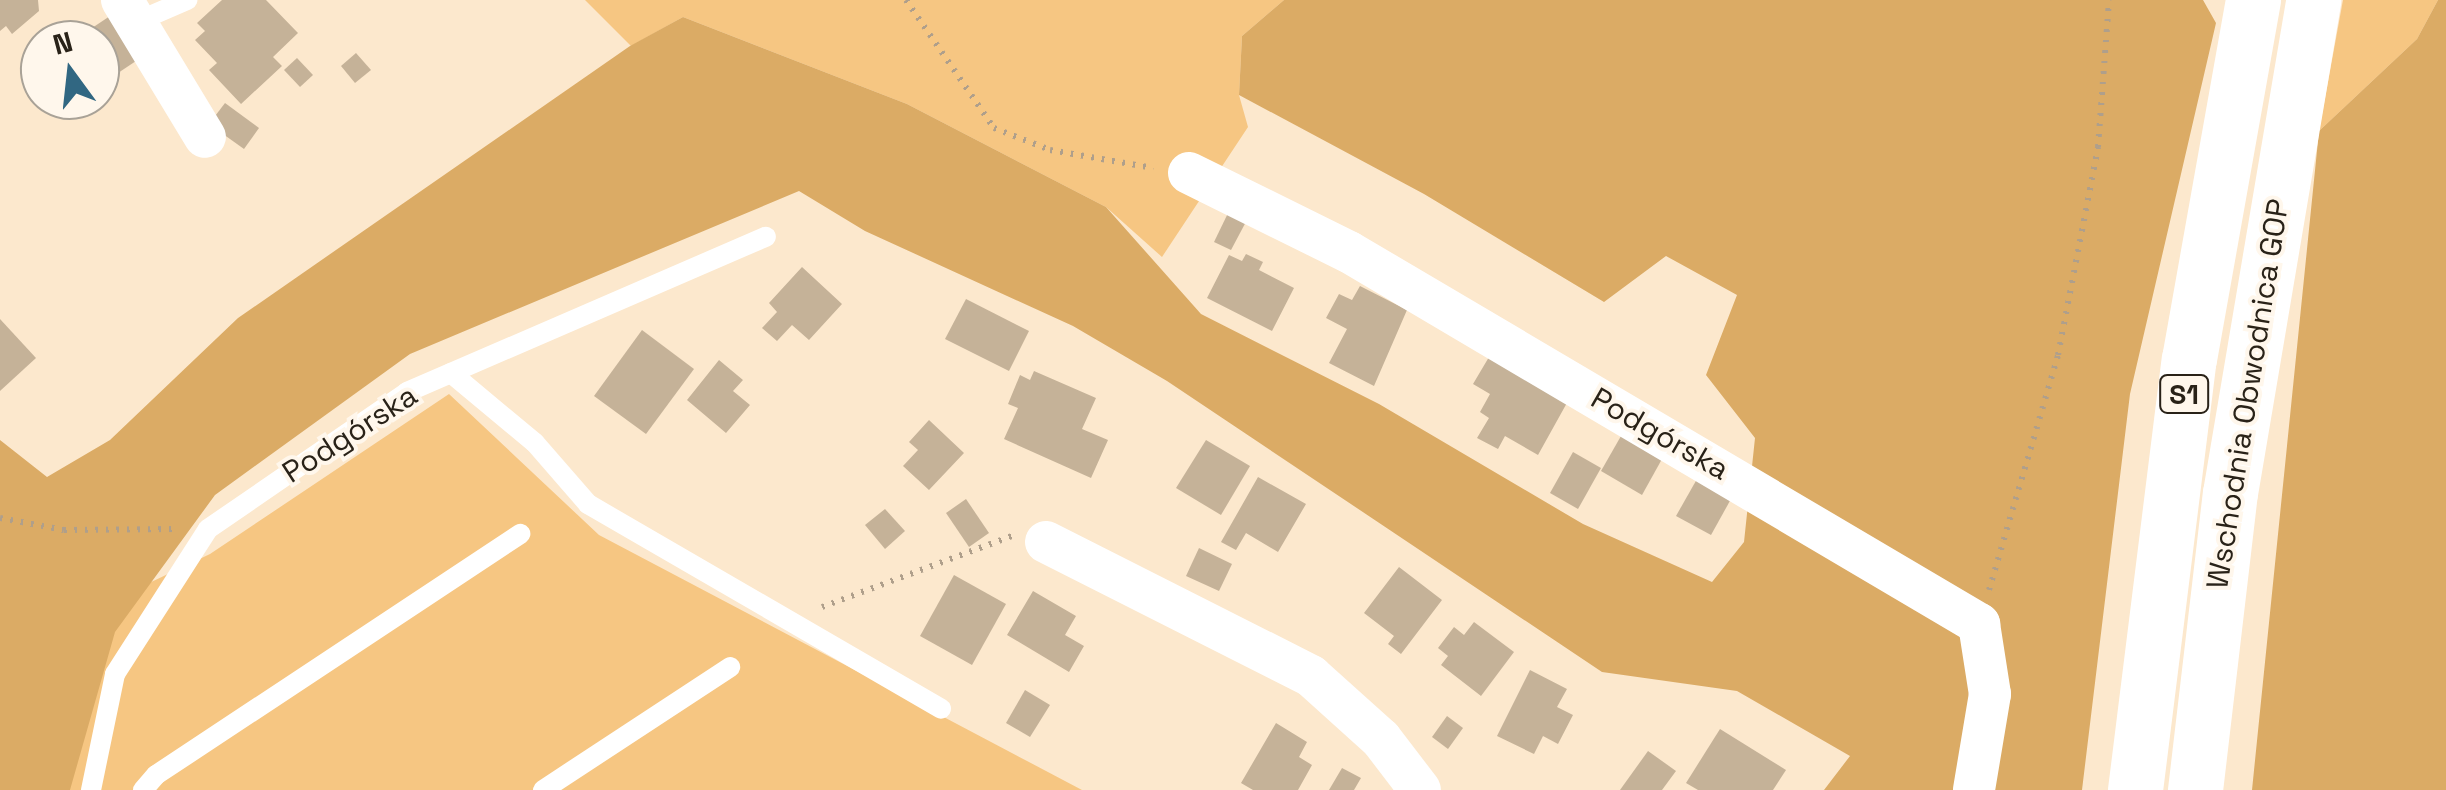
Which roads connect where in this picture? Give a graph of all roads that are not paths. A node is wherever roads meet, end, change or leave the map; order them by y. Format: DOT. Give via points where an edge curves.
graph roads {
  1 [pos="187,0"];
  2 [pos="2254,0"];
  3 [pos="2314,0"];
  4 [pos="129,11"];
  5 [pos="205,137"];
  6 [pos="1189,173"];
  7 [pos="766,237"];
  8 [pos="452,373"];
  9 [pos="520,534"];
  10 [pos="1046,542"];
  11 [pos="730,666"];
  12 [pos="942,709"];
  13 [pos="91,790"];
  14 [pos="143,790"];
  15 [pos="543,790"];
  16 [pos="1420,790"];
  17 [pos="1974,790"];
  18 [pos="2135,790"];
  19 [pos="2195,790"];
  1 -- 4 [label="lane"];
  2 -- 18 [label="highway, Wschodnia Obwodnica GOP / S1" via="2190,359"];
  3 -- 19 [label="highway, Wschodnia Obwodnica GOP / S1" via="2233,474"];
  4 -- 5 [label="street"];
  6 -- 17 [label="street, Podgórska" via="1349,252 1979,624 1990,694"];
  7 -- 8 [label="lane, Podgórska"];
  8 -- 12 [label="lane" via="536,444 588,504"];
  8 -- 13 [label="lane, Podgórska" via="407,392 208,528 115,674"];
  9 -- 14 [label="lane" via="156,775"];
  10 -- 16 [label="street" via="1311,676 1381,739"];
  11 -- 15 [label="lane"];
}
